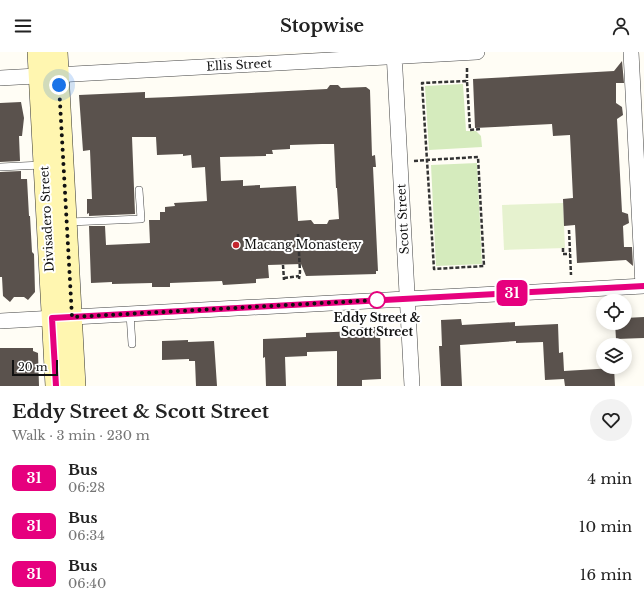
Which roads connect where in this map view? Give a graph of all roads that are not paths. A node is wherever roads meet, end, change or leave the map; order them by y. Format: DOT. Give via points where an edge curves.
graph roads {
  1 [pos="38,52"];
  2 [pos="57,52"];
  3 [pos="477,52"];
  4 [pos="631,52"];
  5 [pos="394,54"];
  6 [pos="224,59"];
  7 [pos="49,75"];
  8 [pos="0,78"];
  9 [pos="44,165"];
  10 [pos="0,167"];
  11 [pos="139,190"];
  12 [pos="66,222"];
  13 [pos="643,286"];
  14 [pos="408,298"];
  15 [pos="130,314"];
  16 [pos="62,317"];
  17 [pos="0,321"];
  18 [pos="132,344"];
  19 [pos="56,386"];
  20 [pos="76,386"];
  21 [pos="412,386"];
  1 -- 7 [label="main road, Divisadero Street"];
  2 -- 7 [label="main road, Divisadero Street"];
  3 -- 5 [label="street, Ellis Street"];
  4 -- 13 [label="street"];
  5 -- 6 [label="street, Ellis Street"];
  5 -- 14 [label="street, Scott Street"];
  6 -- 7 [label="street, Ellis Street"];
  7 -- 8 [label="street, Ellis Street"];
  7 -- 9 [label="main road, Divisadero Street"];
  7 -- 12 [label="main road, Divisadero Street"];
  9 -- 10 [label="lane"];
  9 -- 16 [label="main road, Divisadero Street"];
  11 -- 12 [label="lane" via="141,219"];
  12 -- 16 [label="main road, Divisadero Street"];
  13 -- 14 [label="street"];
  14 -- 15 [label="street"];
  14 -- 21 [label="street, Scott Street"];
  15 -- 16 [label="street"];
  15 -- 18 [label="lane"];
  16 -- 17 [label="street"];
  16 -- 19 [label="main road, Divisadero Street"];
  16 -- 20 [label="main road, Divisadero Street"];
}
